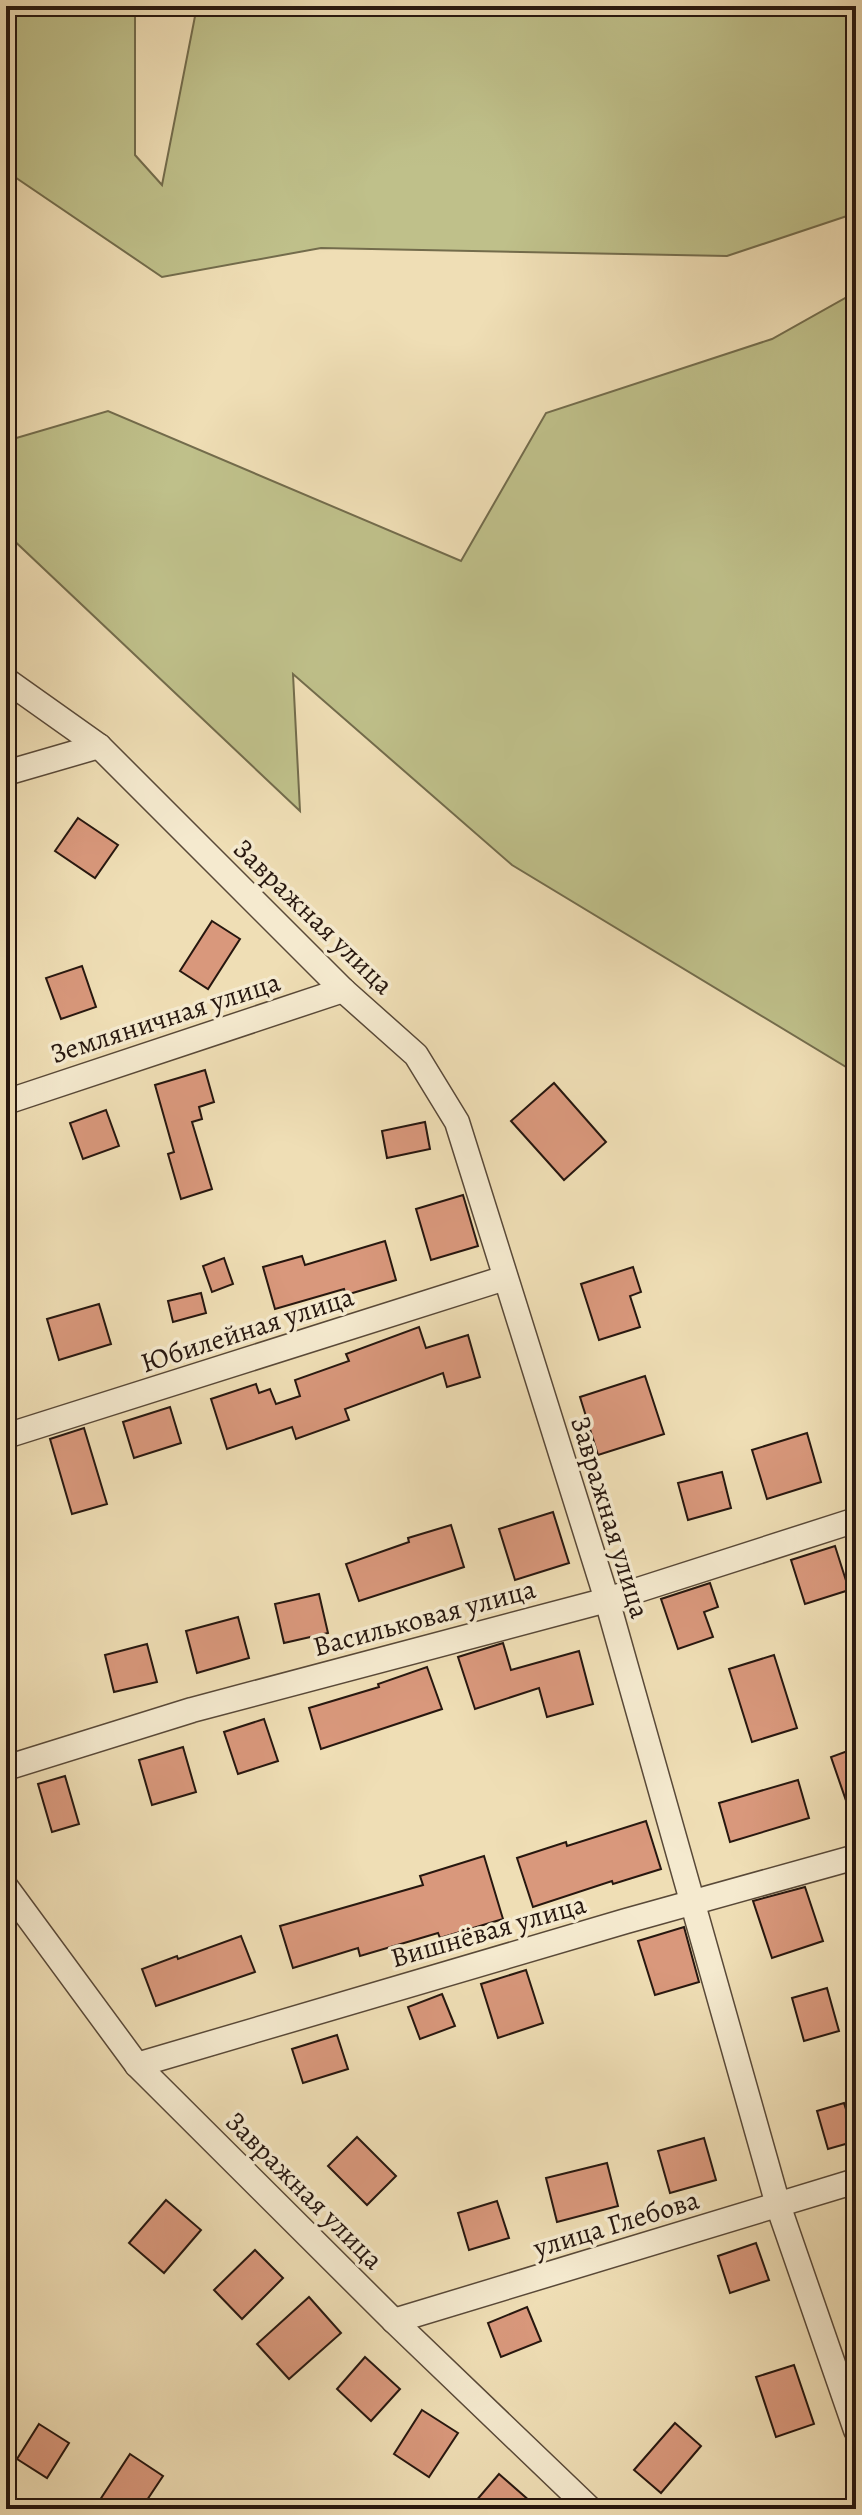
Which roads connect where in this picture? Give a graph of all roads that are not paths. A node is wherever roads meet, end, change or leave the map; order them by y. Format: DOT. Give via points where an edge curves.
graph roads {
  1 [pos="6,680"];
  2 [pos="99,746"];
  3 [pos="6,773"];
  4 [pos="343,990"];
  5 [pos="6,1102"];
  6 [pos="505,1278"];
  7 [pos="6,1436"];
  8 [pos="856,1520"];
  9 [pos="607,1600"];
  10 [pos="6,1768"];
  11 [pos="856,1857"];
  12 [pos="6,1887"];
  13 [pos="692,1902"];
  14 [pos="137,2065"];
  15 [pos="856,2181"];
  16 [pos="778,2205"];
  17 [pos="394,2321"];
  18 [pos="856,2430"];
  19 [pos="590,2509"];
  1 -- 2 [label="street, Завражная улица"];
  2 -- 3 [label="street"];
  2 -- 4 [label="street, Завражная улица"];
  4 -- 5 [label="street, Земляничная улица"];
  4 -- 6 [label="street, Завражная улица" via="416,1055 457,1122"];
  6 -- 7 [label="street, Юбилейная улица"];
  6 -- 9 [label="street, Завражная улица"];
  8 -- 9 [label="street, Васильковая улица"];
  9 -- 10 [label="street, Васильковая улица" via="192,1710"];
  9 -- 13 [label="street, Завражная улица"];
  11 -- 13 [label="street, Вишнёвая улица"];
  12 -- 14 [label="street, Завражная улица"];
  13 -- 14 [label="street, Вишнёвая улица"];
  13 -- 16 [label="street, Завражная улица"];
  14 -- 17 [label="street, Завражная улица"];
  15 -- 16 [label="street, улица Глебова"];
  16 -- 17 [label="street, улица Глебова"];
  16 -- 18 [label="street, Завражная улица"];
  17 -- 19 [label="street, Завражная улица"];
}
